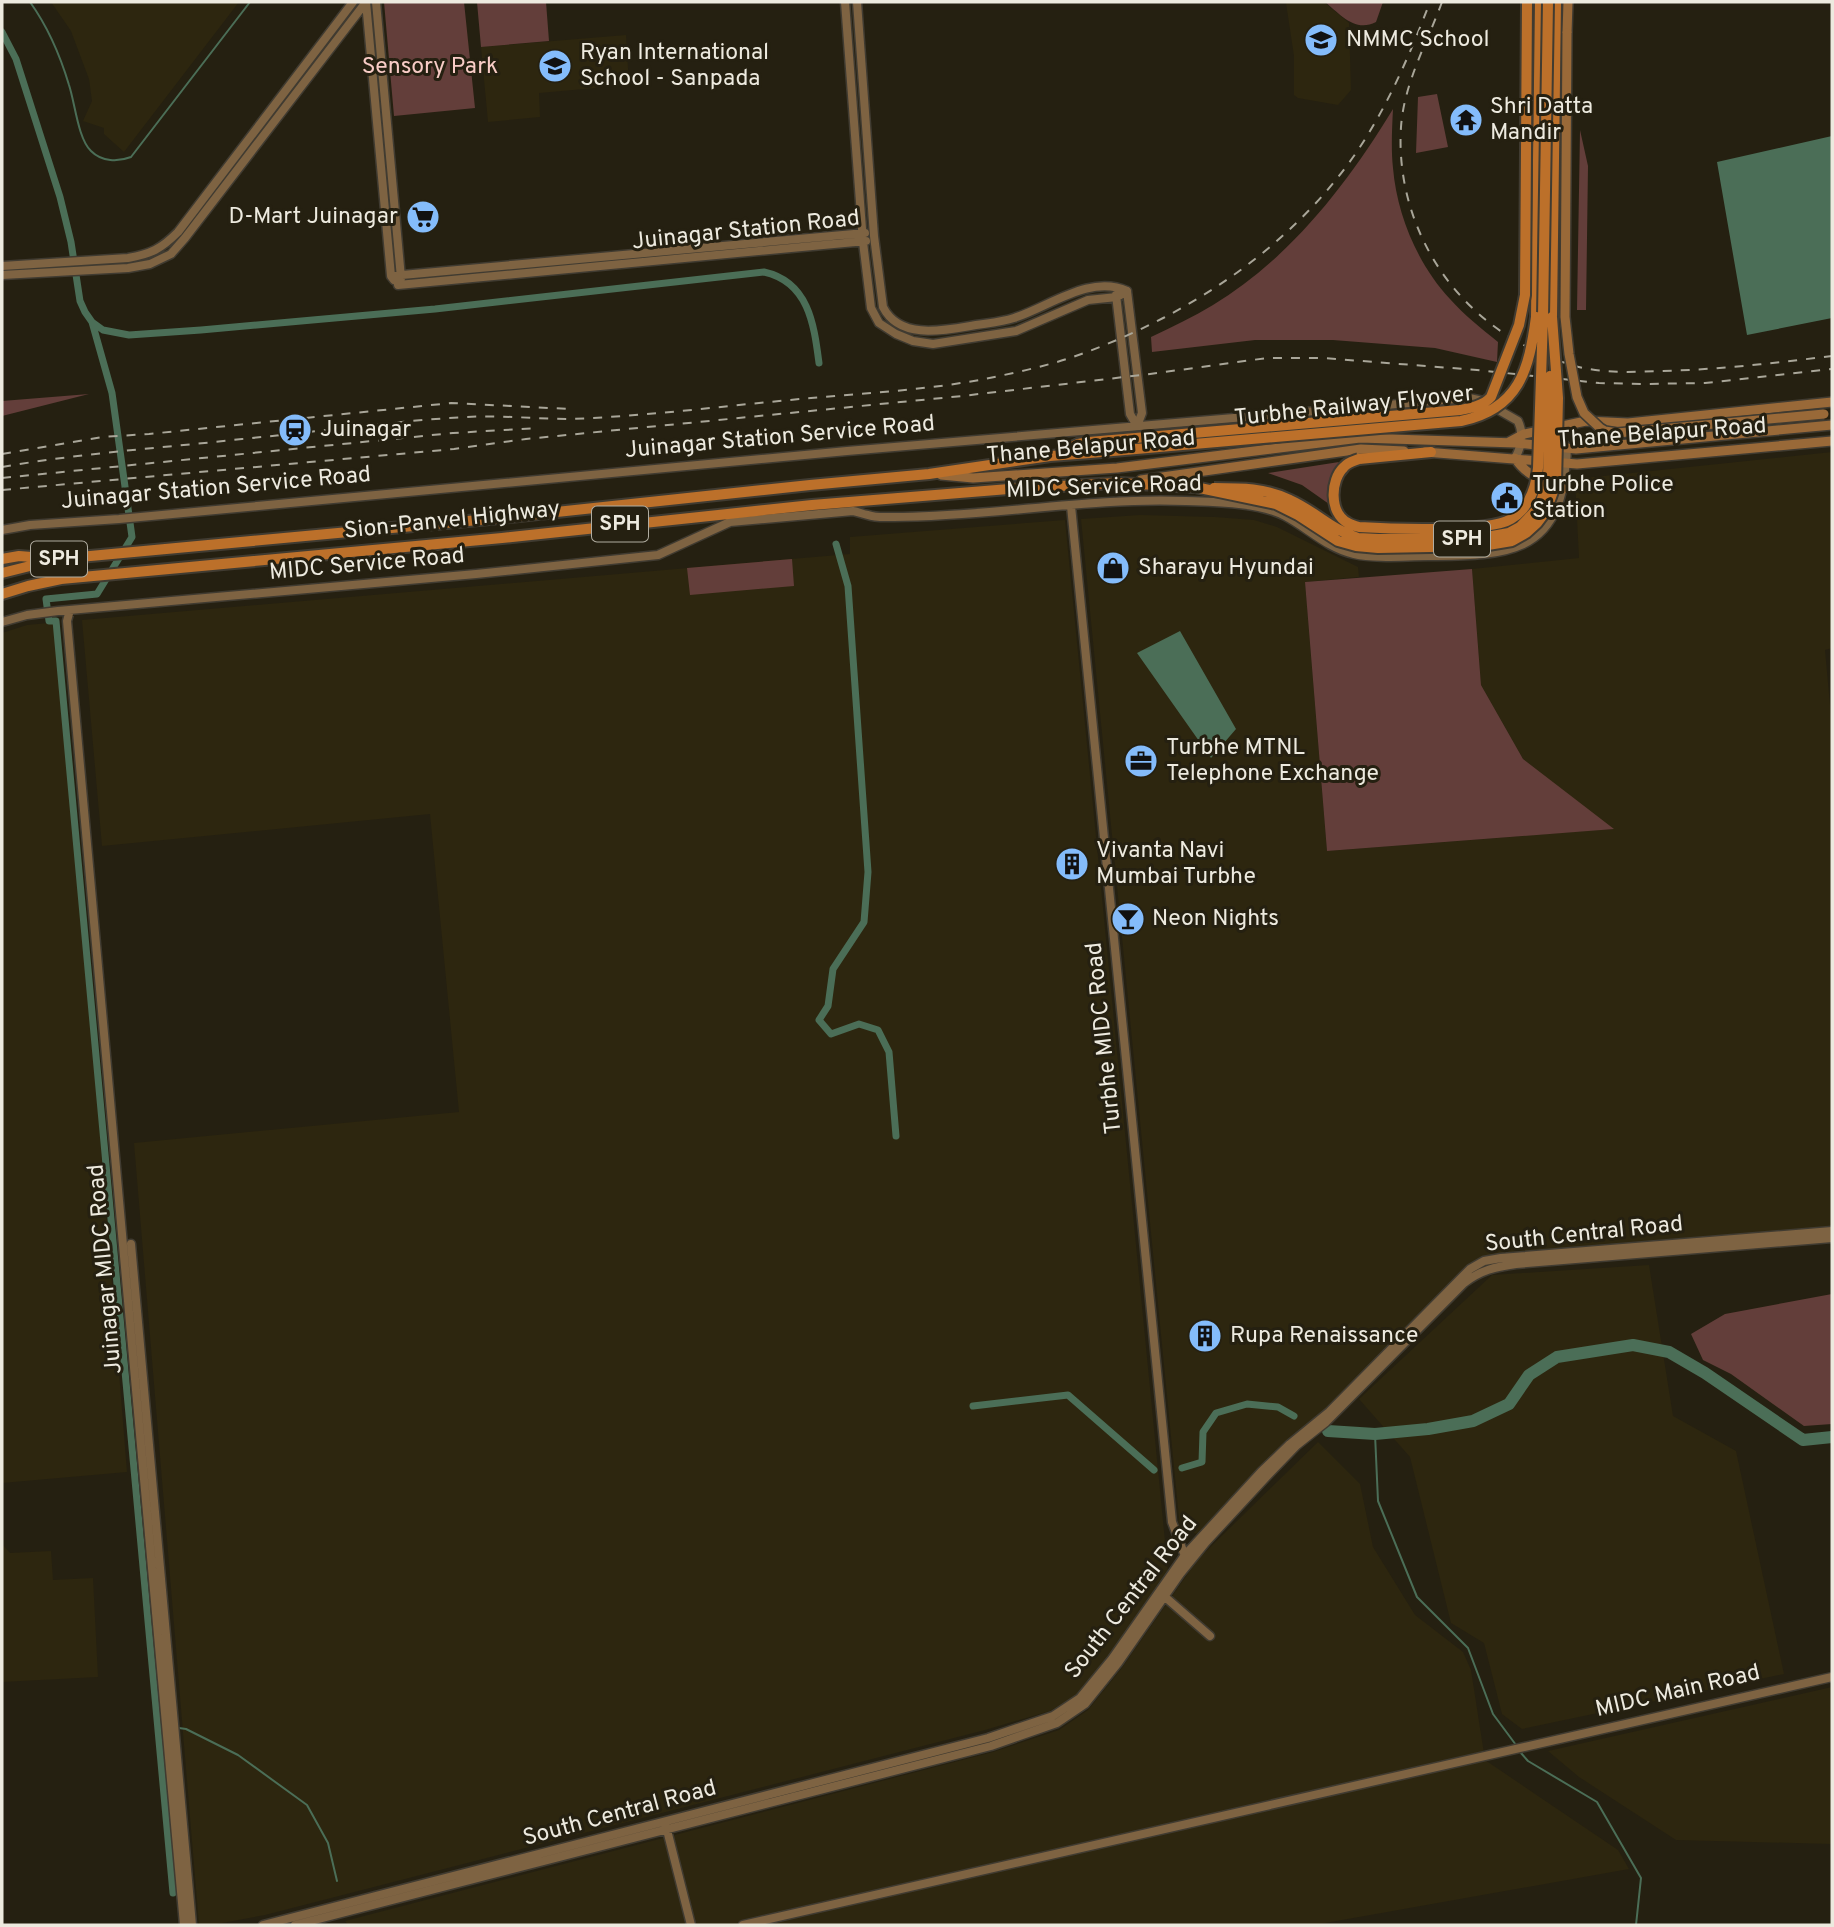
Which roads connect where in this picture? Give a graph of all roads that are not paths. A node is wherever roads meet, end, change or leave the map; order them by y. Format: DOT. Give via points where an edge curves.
graph roads {
  1 [pos="353,2"];
  2 [pos="366,2"];
  3 [pos="376,2"];
  4 [pos="845,2"];
  5 [pos="857,2"];
  6 [pos="1528,2"];
  7 [pos="1540,2"];
  8 [pos="1548,2"];
  9 [pos="1556,2"];
  10 [pos="1568,2"];
  11 [pos="858,15"];
  12 [pos="846,16"];
  13 [pos="259,125"];
  14 [pos="267,131"];
  15 [pos="874,236"];
  16 [pos="863,237"];
  17 [pos="2,266"];
  18 [pos="2,275"];
  19 [pos="401,275"];
  20 [pos="391,276"];
  21 [pos="398,285"];
  22 [pos="1115,286"];
  23 [pos="1127,291"];
  24 [pos="1117,297"];
  25 [pos="1832,402"];
  26 [pos="1828,413"];
  27 [pos="1832,425"];
  28 [pos="1137,426"];
  29 [pos="1544,430"];
  30 [pos="1522,439"];
  31 [pos="1832,441"];
  32 [pos="1089,447"];
  33 [pos="1567,448"];
  34 [pos="1432,452"];
  35 [pos="1515,458"];
  36 [pos="1566,463"];
  37 [pos="929,474"];
  38 [pos="1118,483"];
  39 [pos="1563,489"];
  40 [pos="1071,506"];
  41 [pos="729,518"];
  42 [pos="2,530"];
  43 [pos="2,559"];
  44 [pos="58,559"];
  45 [pos="2,573"];
  46 [pos="2,594"];
  47 [pos="70,610"];
  48 [pos="2,622"];
  49 [pos="1832,1231"];
  50 [pos="1832,1238"];
  51 [pos="131,1244"];
  52 [pos="1458,1284"];
  53 [pos="1187,1559"];
  54 [pos="1164,1596"];
  55 [pos="1210,1636"];
  56 [pos="1115,1661"];
  57 [pos="1832,1677"];
  58 [pos="170,1723"];
  59 [pos="171,1734"];
  60 [pos="666,1826"];
  61 [pos="184,1925"];
  62 [pos="192,1925"];
  63 [pos="263,1925"];
  64 [pos="295,1925"];
  65 [pos="691,1925"];
  66 [pos="743,1925"];
  1 -- 13 [label="street"];
  2 -- 14 [label="street"];
  2 -- 20 [label="street"];
  3 -- 19 [label="street"];
  4 -- 12 [label="street"];
  5 -- 11 [label="street"];
  6 -- 32 [label="highway, Turbhe Railway Flyover, bridge" via="1525,295 1519,325 1488,401 1460,410"];
  7 -- 32 [label="highway, Turbhe Railway Flyover / SPH, bridge" via="1536,317 1524,370 1505,402 1477,418 1461,421"];
  8 -- 34 [label="highway, bridge" via="1543,317 1534,491 1522,510 1494,526 1359,527 1340,516 1334,486 1337,475 1350,462"];
  9 -- 38 [label="highway, SPH, bridge" via="1548,481 1539,507 1520,527 1481,538 1358,538 1342,533 1292,500 1260,490"];
  10 -- 26 [label="main road, bridge" via="1565,317 1572,377 1584,413 1600,428 1617,433"];
  11 -- 12 [label="street"];
  11 -- 15 [label="street"];
  12 -- 16 [label="street"];
  13 -- 14 [label="street"];
  13 -- 17 [label="street" via="164,246 128,258"];
  14 -- 18 [label="street" via="171,254 128,268"];
  15 -- 16 [label="street, Juinagar Station Road"];
  15 -- 22 [label="street" via="887,317 916,330 932,332 1013,318 1084,289"];
  16 -- 19 [label="street, Juinagar Station Road"];
  16 -- 21 [label="street, Juinagar Station Road"];
  16 -- 24 [label="street" via="871,308 879,323 914,341 933,344 1016,331 1088,300"];
  19 -- 20 [label="street, Juinagar Station Road"];
  19 -- 21 [label="street"];
  20 -- 21 [label="street"];
  22 -- 23 [label="street"];
  22 -- 24 [label="street"];
  23 -- 24 [label="street"];
  23 -- 28 [label="street" via="1142,413"];
  24 -- 28 [label="street" via="1130,414"];
  25 -- 29 [label="main road, Thane Belapur Road" via="1628,423 1586,421"];
  27 -- 33 [label="main road, Thane Belapur Road"];
  28 -- 30 [label="street, Juinagar Station Service Road" via="1469,398 1518,421"];
  28 -- 42 [label="street, Juinagar Station Service Road"];
  29 -- 30 [label="main road, Thane Belapur Road"];
  29 -- 33 [label="street" via="1564,441"];
  30 -- 33 [label="main road, Thane Belapur Road"];
  30 -- 35 [label="street"];
  30 -- 37 [label="main road, Thane Belapur Road" via="1508,443 1360,439 1117,468 973,478"];
  31 -- 36 [label="main road, Thane Belapur Road"];
  32 -- 37 [label="highway, Turbhe Railway Flyover / SPH"];
  33 -- 36 [label="street, MIDC Service Road"];
  34 -- 35 [label="main road, Thane Belapur Road"];
  34 -- 38 [label="main road, Thane Belapur Road" via="1361,449"];
  35 -- 36 [label="main road, Thane Belapur Road"];
  35 -- 39 [label="main road" via="1530,475"];
  36 -- 39 [label="street, MIDC Service Road"];
  37 -- 44 [label="highway, Sion-Panvel Highway / SPH"];
  38 -- 41 [label="highway, Sion-Panvel Highway / SPH" via="1021,488"];
  39 -- 40 [label="street, MIDC Service Road" via="1553,516 1531,540 1515,549 1482,555 1355,555 1335,548 1285,515 1259,507 1161,500"];
  40 -- 41 [label="street, MIDC Service Road" via="925,517 853,511"];
  40 -- 53 [label="street, Turbhe MIDC Road" via="1172,1522"];
  41 -- 46 [label="highway, Sion-Panvel Highway / SPH" via="61,579"];
  41 -- 47 [label="street, MIDC Service Road" via="658,555"];
  43 -- 44 [label="highway"];
  44 -- 45 [label="highway, Sion-Panvel Highway / SPH"];
  47 -- 48 [label="street, MIDC Service Road"];
  47 -- 58 [label="street, Juinagar MIDC Road" via="67,621"];
  49 -- 52 [label="street, South Central Road" via="1501,1258 1483,1261"];
  50 -- 52 [label="street, South Central Road" via="1516,1264 1491,1268"];
  51 -- 58 [label="street, Juinagar MIDC Road"];
  52 -- 53 [label="street, South Central Road"];
  53 -- 54 [label="street, South Central Road"];
  53 -- 56 [label="street, South Central Road"];
  54 -- 55 [label="street"];
  54 -- 56 [label="street, South Central Road"];
  56 -- 60 [label="street, South Central Road" via="1085,1704 1057,1723 990,1746"];
  57 -- 66 [label="street, MIDC Main Road"];
  58 -- 59 [label="street, Juinagar MIDC Road"];
  59 -- 61 [label="street, Juinagar MIDC Road"];
  59 -- 62 [label="street, Juinagar MIDC Road"];
  60 -- 63 [label="street, South Central Road"];
  60 -- 64 [label="street, South Central Road"];
  60 -- 65 [label="street"];
}
